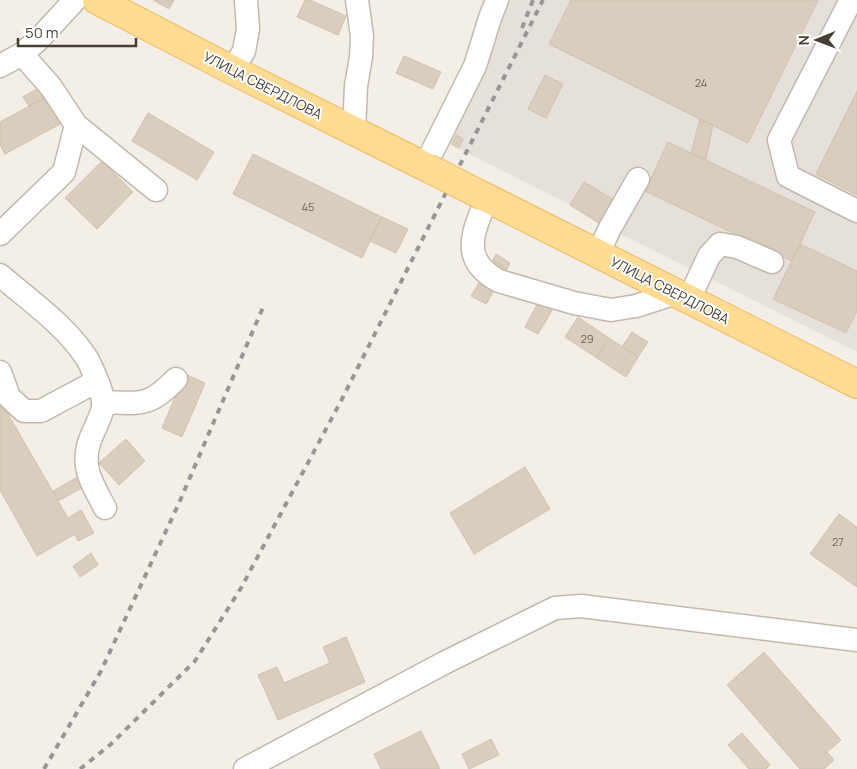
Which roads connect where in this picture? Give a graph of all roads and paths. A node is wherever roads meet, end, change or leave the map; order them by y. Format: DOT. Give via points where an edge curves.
graph roads {
  1 [pos="75,0"];
  2 [pos="97,0"];
  3 [pos="246,0"];
  4 [pos="357,0"];
  5 [pos="497,0"];
  6 [pos="851,0"];
  7 [pos="22,54"];
  8 [pos="0,66"];
  9 [pos="232,70"];
  10 [pos="76,125"];
  11 [pos="354,130"];
  12 [pos="427,167"];
  13 [pos="638,179"];
  14 [pos="156,190"];
  15 [pos="485,197"];
  16 [pos="857,211"];
  17 [pos="0,234"];
  18 [pos="598,254"];
  19 [pos="772,262"];
  20 [pos="0,275"];
  21 [pos="683,296"];
  22 [pos="0,372"];
  23 [pos="176,379"];
  24 [pos="97,381"];
  25 [pos="857,384"];
  26 [pos="103,402"];
  27 [pos="105,508"];
  28 [pos="857,640"];
  29 [pos="247,769"];
  1 -- 7 [label="street"];
  2 -- 9 [label="main road, УЛИЦА СВЕРДЛОВА"];
  3 -- 9 [label="street" via="248,28 244,50"];
  4 -- 11 [label="street" via="362,36"];
  5 -- 12 [label="street" via="475,66"];
  6 -- 16 [label="street" via="779,140 788,176"];
  7 -- 8 [label="street"];
  7 -- 10 [label="street" via="51,87"];
  9 -- 11 [label="main road, УЛИЦА СВЕРДЛОВА"];
  10 -- 14 [label="street"];
  10 -- 17 [label="street" via="64,172"];
  11 -- 12 [label="main road, УЛИЦА СВЕРДЛОВА"];
  12 -- 15 [label="main road, УЛИЦА СВЕРДЛОВА, bridge"];
  13 -- 18 [label="street"];
  15 -- 18 [label="main road, УЛИЦА СВЕРДЛОВА"];
  15 -- 21 [label="street" via="472,243 474,256 479,266 499,281 611,310"];
  18 -- 21 [label="main road, УЛИЦА СВЕРДЛОВА"];
  19 -- 21 [label="street" via="720,244"];
  20 -- 24 [label="street" via="44,311 68,336 86,358"];
  21 -- 25 [label="main road, УЛИЦА СВЕРДЛОВА"];
  22 -- 24 [label="street" via="9,397 24,411 42,412"];
  23 -- 26 [label="street" via="164,392 147,402"];
  24 -- 26 [label="street"];
  26 -- 27 [label="street" via="89,443 87,466 88,476"];
  28 -- 29 [label="street" via="581,606 555,608 444,663"];
}
